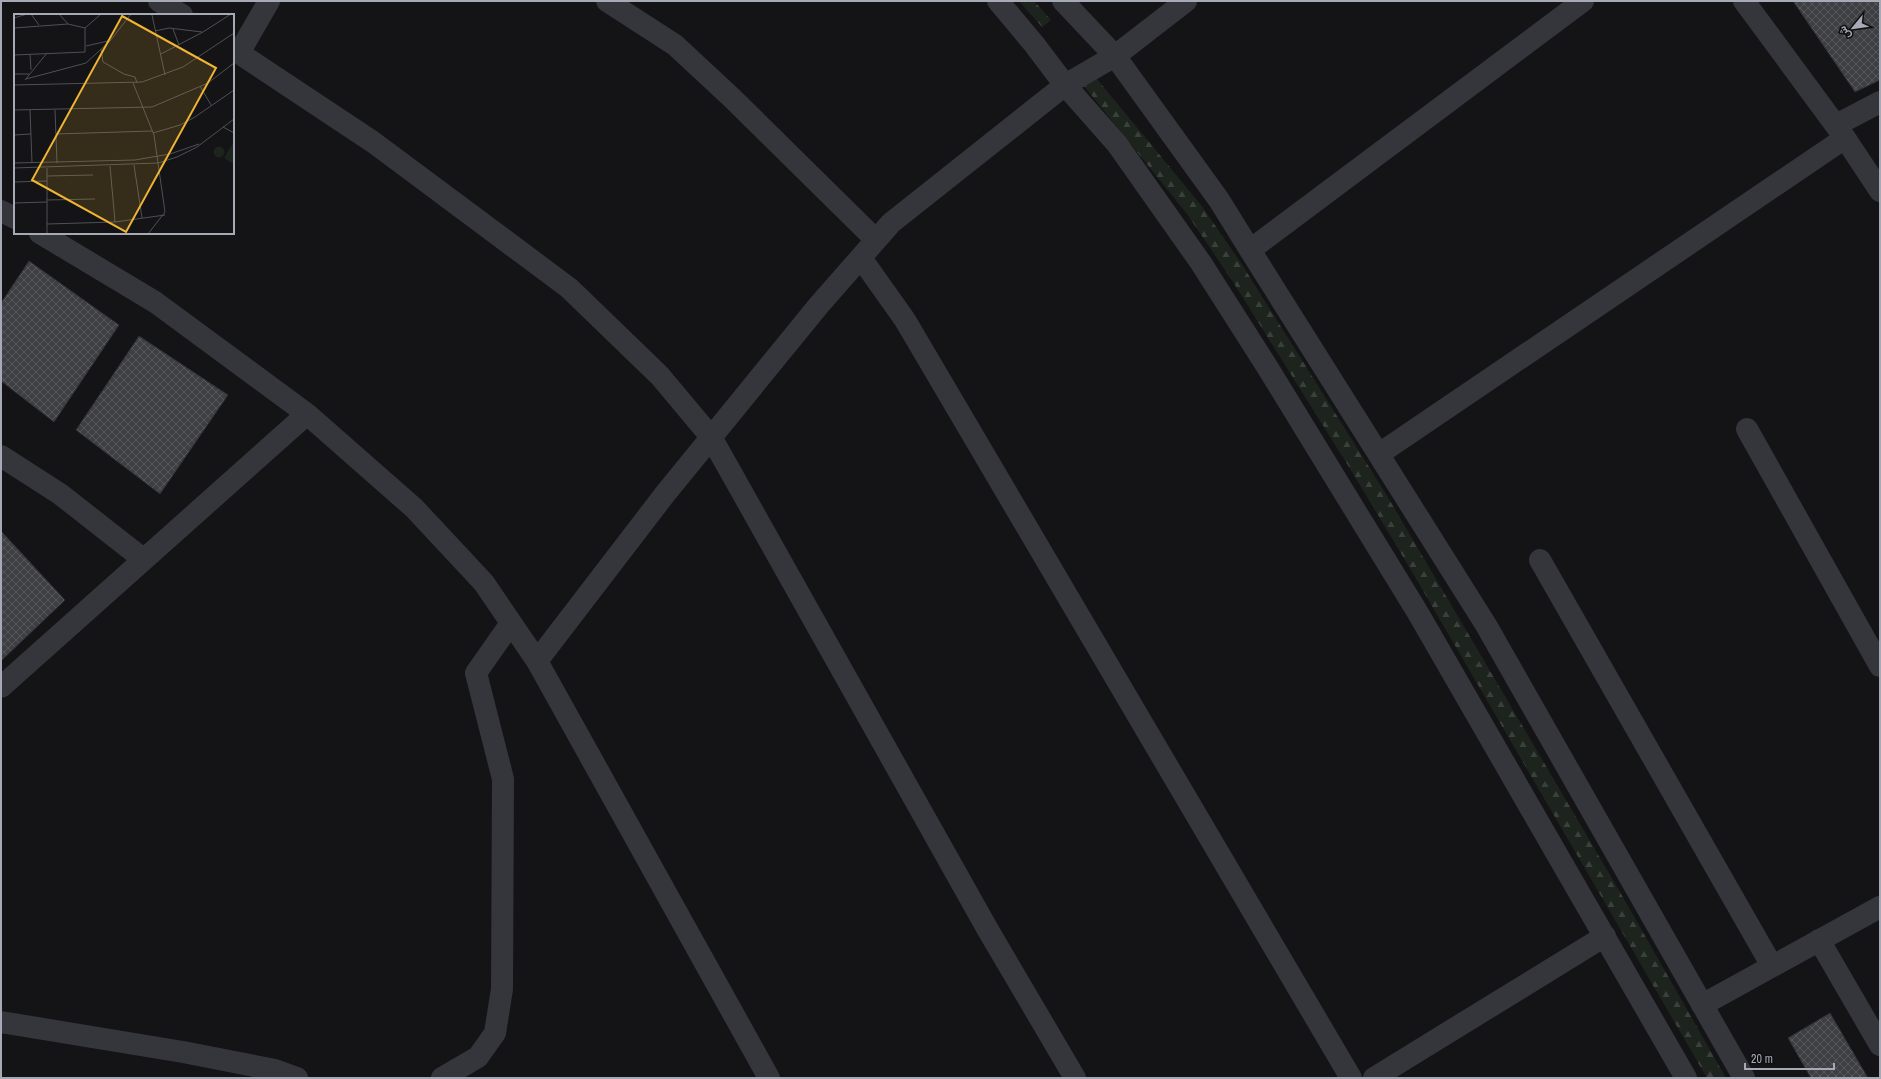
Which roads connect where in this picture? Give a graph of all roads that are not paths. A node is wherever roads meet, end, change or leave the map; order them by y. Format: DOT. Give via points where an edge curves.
graph roads {
  1 [pos="159,1"];
  2 [pos="270,1"];
  3 [pos="607,1"];
  4 [pos="998,1"];
  5 [pos="1063,1"];
  6 [pos="1186,1"];
  7 [pos="1583,1"];
  8 [pos="1744,1"];
  9 [pos="180,14"];
  10 [pos="236,51"];
  11 [pos="1115,56"];
  12 [pos="1065,85"];
  13 [pos="1880,102"];
  14 [pos="1841,131"];
  15 [pos="1880,191"];
  16 [pos="1,211"];
  17 [pos="14,218"];
  18 [pos="42,234"];
  19 [pos="876,240"];
  20 [pos="1250,250"];
  21 [pos="860,258"];
  22 [pos="307,414"];
  23 [pos="1747,429"];
  24 [pos="711,437"];
  25 [pos="1379,454"];
  26 [pos="1,456"];
  27 [pos="143,559"];
  28 [pos="1540,560"];
  29 [pos="511,623"];
  30 [pos="537,661"];
  31 [pos="1880,666"];
  32 [pos="1,687"];
  33 [pos="1880,907"];
  34 [pos="1605,936"];
  35 [pos="1819,940"];
  36 [pos="1772,966"];
  37 [pos="1702,1005"];
  38 [pos="1,1022"];
  39 [pos="1880,1045"];
  40 [pos="278,1074"];
  41 [pos="297,1078"];
  42 [pos="442,1078"];
  43 [pos="769,1078"];
  44 [pos="1075,1078"];
  45 [pos="1351,1078"];
  46 [pos="1374,1078"];
  47 [pos="1686,1078"];
  48 [pos="1744,1078"];
  1 -- 9 [label="street"];
  2 -- 10 [label="street"];
  3 -- 19 [label="street" via="675,45"];
  4 -- 12 [label="street"];
  5 -- 11 [label="street"];
  6 -- 11 [label="street"];
  7 -- 20 [label="street"];
  8 -- 14 [label="street"];
  10 -- 24 [label="street" via="373,142 569,288 660,376"];
  11 -- 12 [label="street"];
  11 -- 20 [label="street" via="1219,200"];
  12 -- 19 [label="street" via="891,223"];
  12 -- 34 [label="street" via="1117,144 1201,263 1262,358 1418,613"];
  13 -- 14 [label="street"];
  14 -- 15 [label="street"];
  14 -- 25 [label="street"];
  16 -- 17 [label="street"];
  18 -- 22 [label="street" via="155,302"];
  19 -- 21 [label="street"];
  20 -- 25 [label="street"];
  21 -- 24 [label="street"];
  21 -- 45 [label="street" via="905,320"];
  22 -- 27 [label="street"];
  22 -- 29 [label="street" via="414,508 484,583"];
  23 -- 31 [label="street"];
  24 -- 30 [label="street" via="664,494"];
  24 -- 44 [label="street" via="984,923"];
  25 -- 37 [label="street" via="1486,625"];
  26 -- 27 [label="street" via="60,494"];
  27 -- 32 [label="street"];
  28 -- 36 [label="street"];
  29 -- 30 [label="street"];
  29 -- 42 [label="street" via="476,673 503,779 502,989 496,1033 478,1057"];
  30 -- 43 [label="street"];
  33 -- 35 [label="street"];
  34 -- 46 [label="street"];
  34 -- 47 [label="street"];
  35 -- 36 [label="street"];
  35 -- 39 [label="street"];
  36 -- 37 [label="street"];
  37 -- 48 [label="street"];
  38 -- 40 [label="street" via="183,1052"];
  40 -- 41 [label="street"];
}
